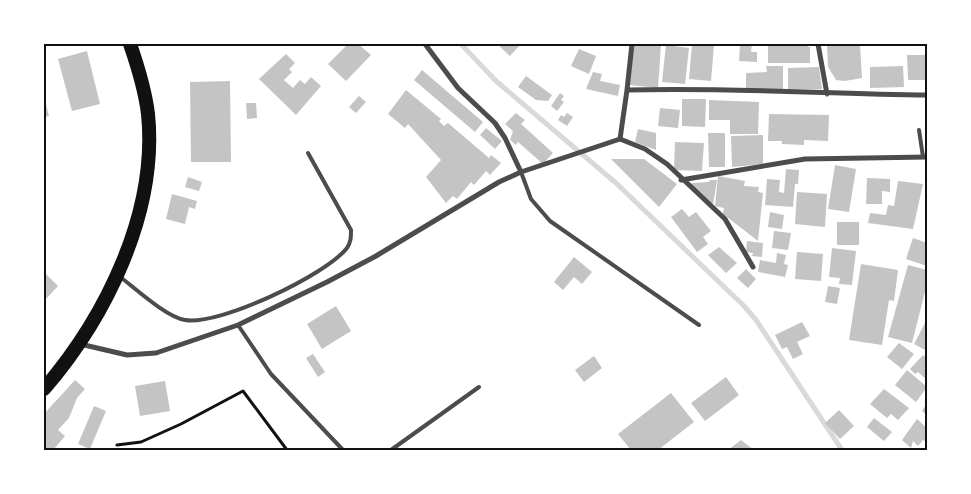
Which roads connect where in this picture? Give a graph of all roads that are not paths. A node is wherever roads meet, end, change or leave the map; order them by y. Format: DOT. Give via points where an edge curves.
graph roads {
  1 [pos="130,44"];
  2 [pos="425,44"];
  3 [pos="632,44"];
  4 [pos="818,44"];
  5 [pos="627,90"];
  6 [pos="827,94"];
  7 [pos="927,95"];
  8 [pos="919,130"];
  9 [pos="620,138"];
  10 [pos="308,153"];
  11 [pos="925,157"];
  12 [pos="521,172"];
  13 [pos="681,180"];
  14 [pos="753,267"];
  15 [pos="117,274"];
  16 [pos="238,325"];
  17 [pos="699,325"];
  18 [pos="79,344"];
  19 [pos="479,387"];
  20 [pos="44,389"];
  21 [pos="343,450"];
  22 [pos="390,450"];
  1 -- 15 [label="highway" via="143,82 149,142 141,198"];
  2 -- 12 [label="street" via="458,88 495,123"];
  3 -- 5 [label="street"];
  4 -- 6 [label="street"];
  5 -- 6 [label="street" via="698,88"];
  5 -- 9 [label="street"];
  6 -- 7 [label="street"];
  8 -- 11 [label="lane"];
  9 -- 12 [label="street"];
  9 -- 13 [label="street" via="667,164"];
  10 -- 15 [label="lane" via="351,230 351,240 346,249 329,264 285,290 194,322 172,315"];
  11 -- 13 [label="street" via="805,159"];
  12 -- 16 [label="street" via="368,260"];
  12 -- 17 [label="lane" via="531,199 550,222"];
  13 -- 14 [label="street" via="725,219"];
  15 -- 18 [label="highway"];
  16 -- 18 [label="street" via="156,353 127,355"];
  16 -- 21 [label="lane" via="271,374"];
  18 -- 20 [label="highway"];
  19 -- 22 [label="lane"];
}
